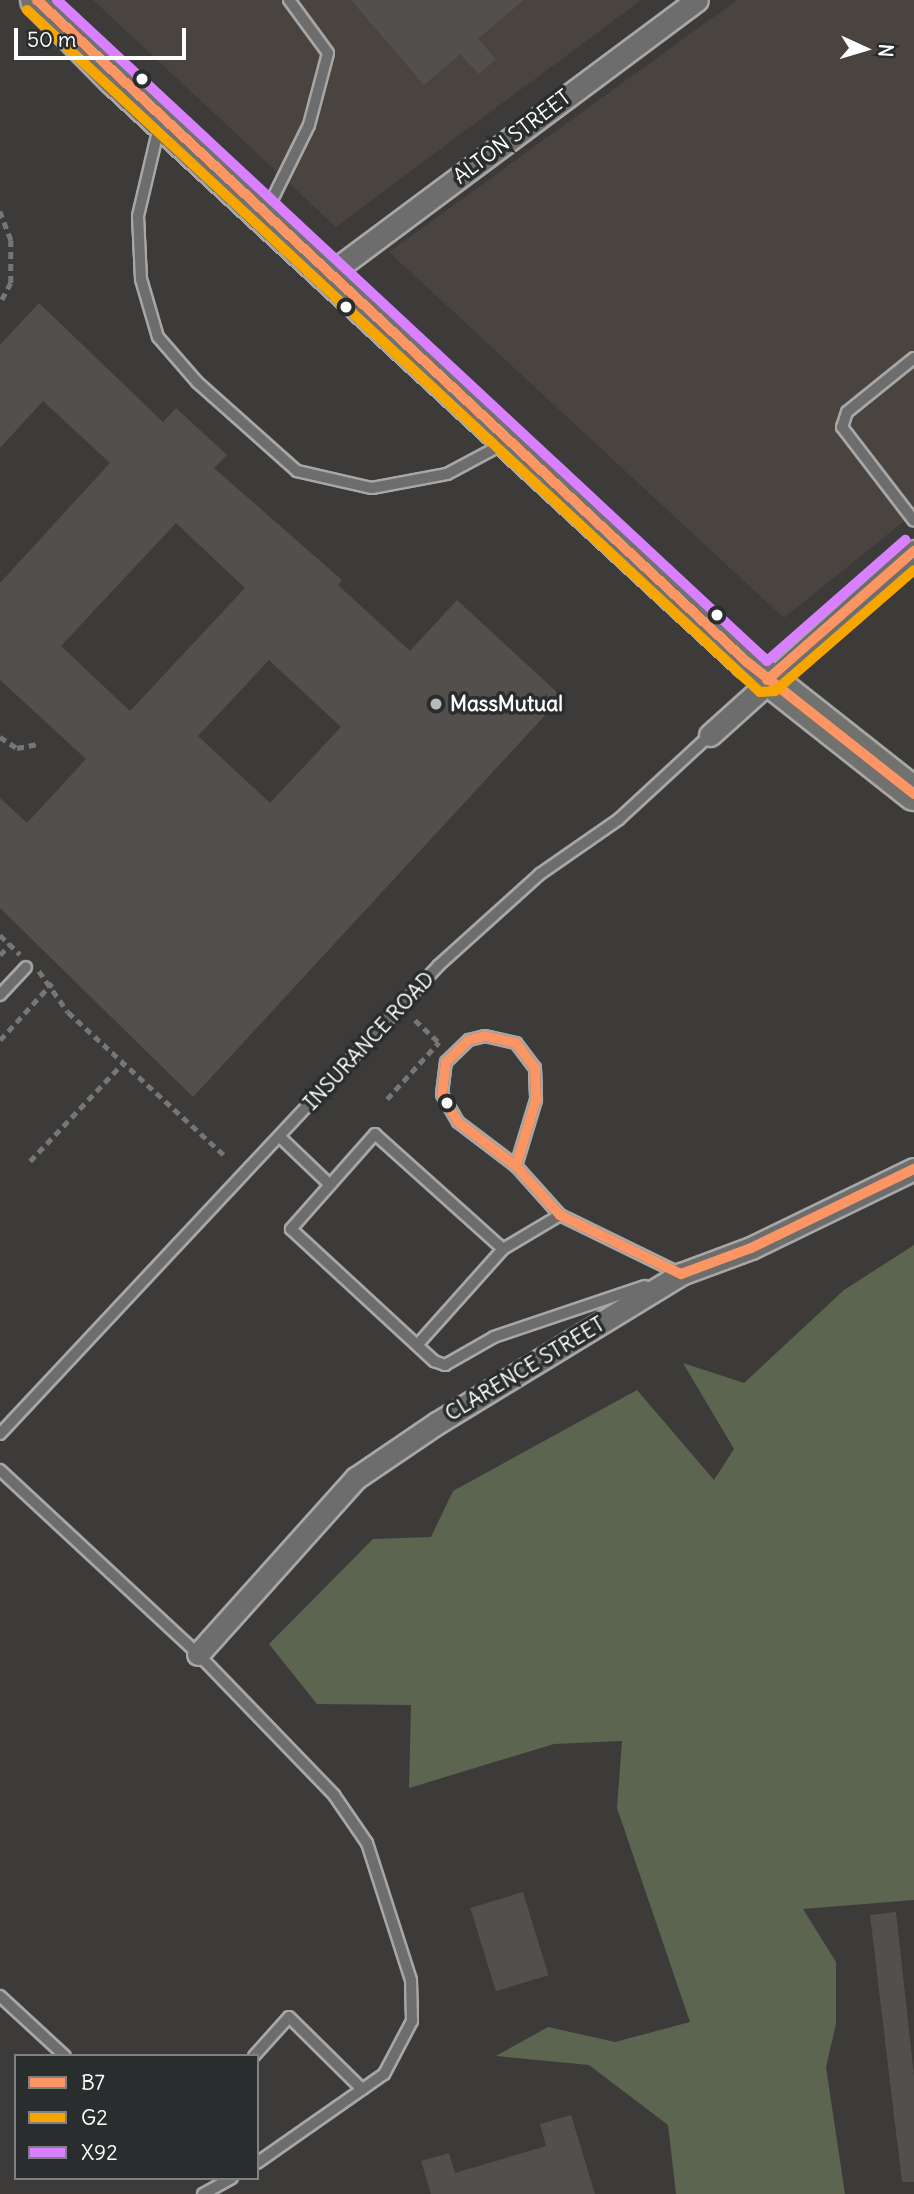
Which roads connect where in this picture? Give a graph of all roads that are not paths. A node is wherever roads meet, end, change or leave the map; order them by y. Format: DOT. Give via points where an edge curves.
graph roads {
  1 [pos="37,0"];
  2 [pos="289,0"];
  3 [pos="697,0"];
  4 [pos="160,121"];
  5 [pos="264,216"];
  6 [pos="328,275"];
  7 [pos="914,358"];
  8 [pos="508,441"];
  9 [pos="914,521"];
  10 [pos="914,551"];
  11 [pos="767,680"];
  12 [pos="710,735"];
  13 [pos="914,794"];
  14 [pos="29,965"];
  15 [pos="0,995"];
  16 [pos="280,1138"];
  17 [pos="516,1166"];
  18 [pos="914,1169"];
  19 [pos="330,1185"];
  20 [pos="560,1215"];
  21 [pos="503,1249"];
  22 [pos="681,1274"];
  23 [pos="419,1343"];
  24 [pos="0,1434"];
  25 [pos="0,1470"];
  26 [pos="198,1654"];
  27 [pos="0,1996"];
  28 [pos="63,2054"];
  29 [pos="256,2054"];
  30 [pos="362,2090"];
  31 [pos="259,2162"];
  32 [pos="228,2180"];
  33 [pos="203,2194"];
  1 -- 4 [label="main road"];
  2 -- 5 [label="lane" via="328,53 309,125"];
  3 -- 6 [label="street, ALTON STREET"];
  4 -- 5 [label="main road"];
  4 -- 8 [label="lane" via="138,216 141,279 158,337 197,382 297,471 372,488 447,474"];
  5 -- 6 [label="main road"];
  6 -- 8 [label="main road"];
  7 -- 9 [label="lane" via="847,412 842,426"];
  8 -- 11 [label="main road"];
  10 -- 11 [label="street, INSURANCE ROAD"];
  11 -- 12 [label="street, INSURANCE ROAD"];
  11 -- 13 [label="main road"];
  12 -- 16 [label="lane, INSURANCE ROAD" via="620,819 540,874 457,948"];
  14 -- 15 [label="lane"];
  16 -- 19 [label="lane"];
  16 -- 24 [label="lane, INSURANCE ROAD"];
  17 -- 17 [label="lane" via="447,1110 442,1078 452,1055 470,1040 493,1037 516,1044 531,1061 537,1092"];
  17 -- 20 [label="lane"];
  18 -- 22 [label="street, CLARENCE STREET" via="751,1248"];
  19 -- 21 [label="lane" via="375,1134"];
  19 -- 23 [label="lane" via="291,1229"];
  20 -- 21 [label="lane"];
  20 -- 22 [label="lane"];
  21 -- 23 [label="lane"];
  22 -- 23 [label="lane" via="494,1337 445,1365 424,1354"];
  22 -- 26 [label="street, CLARENCE STREET" via="356,1478"];
  25 -- 26 [label="lane"];
  26 -- 30 [label="lane" via="334,1795 367,1843 411,1980 412,2021 384,2074"];
  27 -- 28 [label="lane"];
  29 -- 30 [label="lane" via="289,2017"];
  30 -- 31 [label="lane"];
  32 -- 33 [label="lane"];
}
